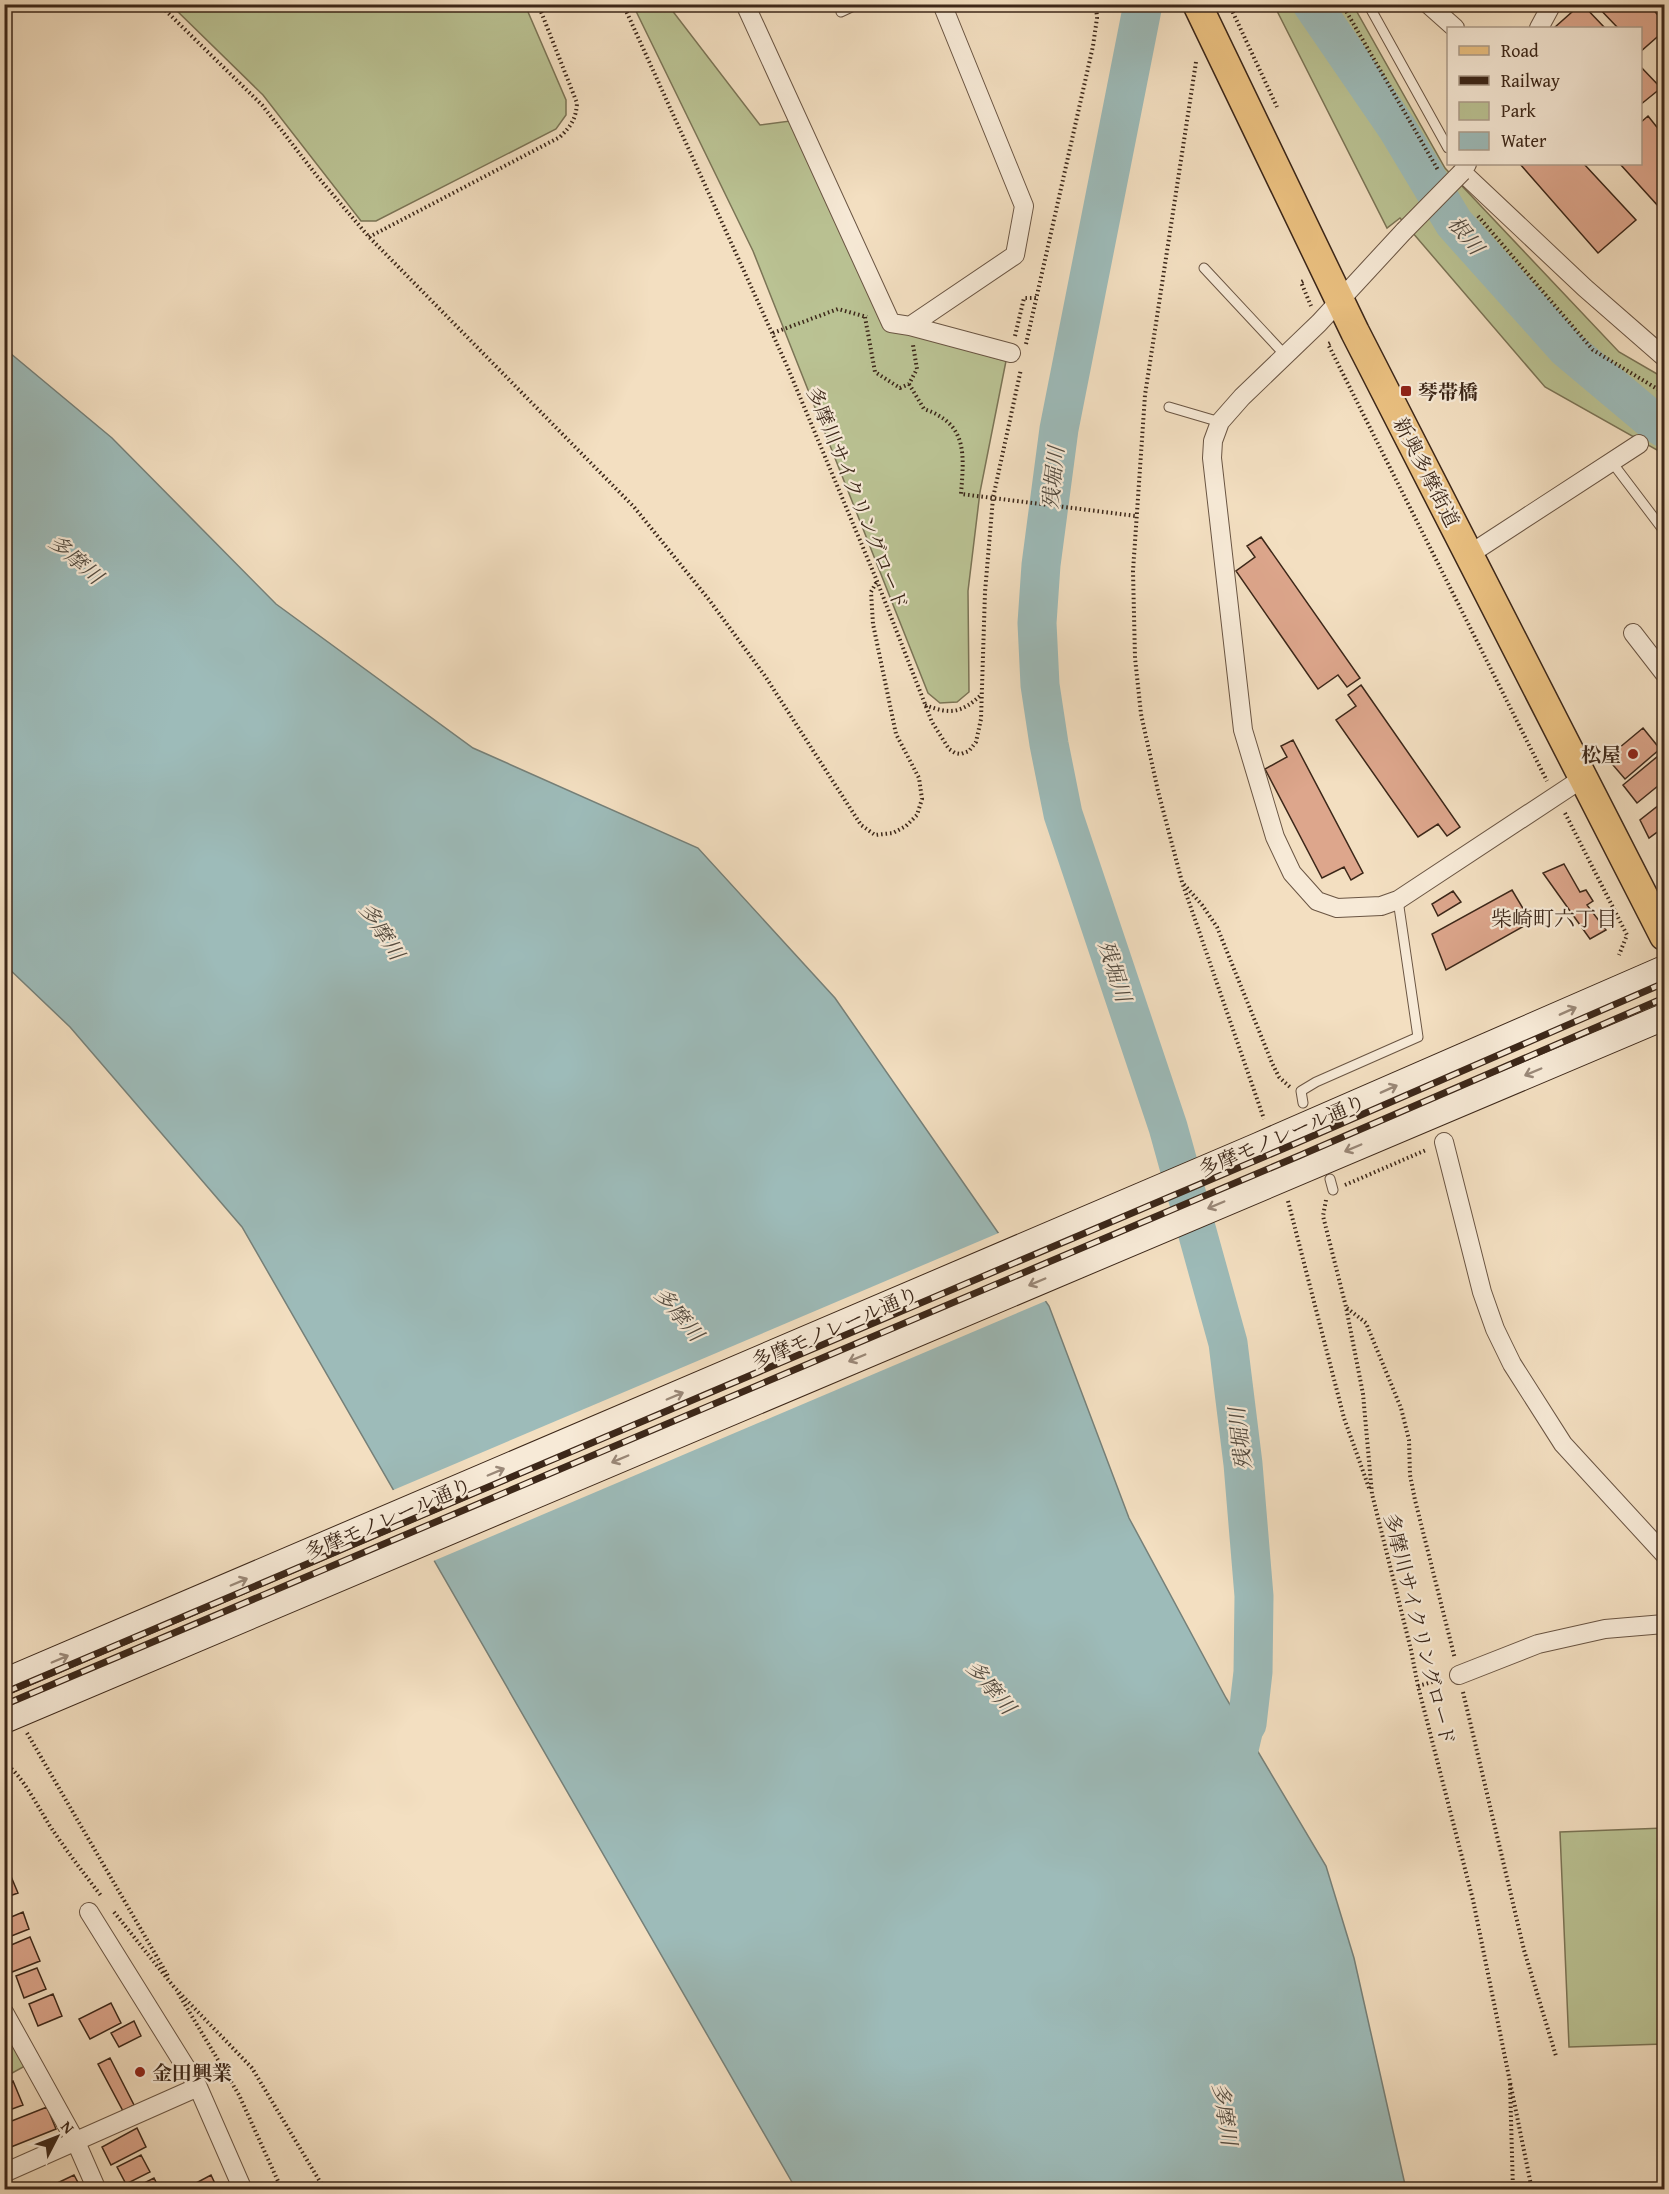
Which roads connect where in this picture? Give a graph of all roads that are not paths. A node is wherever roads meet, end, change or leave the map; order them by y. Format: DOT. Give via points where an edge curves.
graph roads {
  1 [pos="745,4"];
  2 [pos="858,4"];
  3 [pos="942,4"];
  4 [pos="1368,4"];
  5 [pos="1428,4"];
  6 [pos="1552,4"];
  7 [pos="1200,11"];
  8 [pos="841,12"];
  9 [pos="1454,27"];
  10 [pos="1540,27"];
  11 [pos="1447,144"];
  12 [pos="1462,166"];
  13 [pos="1204,268"];
  14 [pos="1340,301"];
  15 [pos="910,326"];
  16 [pos="1286,356"];
  17 [pos="1019,357"];
  18 [pos="1665,357"];
  19 [pos="1169,407"];
  20 [pos="1221,422"];
  21 [pos="1639,444"];
  22 [pos="1611,461"];
  23 [pos="1665,531"];
  24 [pos="1470,554"];
  25 [pos="1633,633"];
  26 [pos="1665,673"];
  27 [pos="1582,778"];
  28 [pos="1398,900"];
  29 [pos="1665,936"];
  30 [pos="1665,969"];
  31 [pos="1665,1017"];
  32 [pos="1303,1103"];
  33 [pos="1444,1142"];
  34 [pos="1330,1179"];
  35 [pos="1333,1190"];
  36 [pos="1665,1554"];
  37 [pos="1665,1624"];
  38 [pos="1459,1675"];
  39 [pos="5,1682"];
  40 [pos="17,1720"];
  41 [pos="89,1912"];
  42 [pos="4,2012"];
  43 [pos="198,2087"];
  44 [pos="76,2142"];
  45 [pos="4,2173"];
  46 [pos="98,2190"];
  47 [pos="243,2190"];
  1 -- 15 [label="street" via="891,323"];
  2 -- 8 [label="lane"];
  3 -- 15 [label="street" via="1024,206 1015,255"];
  4 -- 11 [label="lane"];
  5 -- 9 [label="street"];
  6 -- 10 [label="street"];
  7 -- 14 [label="main road, 新奥多摩街道"];
  12 -- 14 [label="street, bridge"];
  12 -- 18 [label="street" via="1585,288"];
  13 -- 16 [label="lane"];
  14 -- 16 [label="street"];
  14 -- 24 [label="main road, 新奥多摩街道"];
  15 -- 17 [label="street"];
  16 -- 20 [label="street"];
  19 -- 20 [label="lane"];
  20 -- 28 [label="street" via="1212,458 1243,730 1275,837 1292,873 1317,902 1337,908 1381,906"];
  21 -- 22 [label="street"];
  22 -- 23 [label="lane"];
  22 -- 24 [label="street"];
  24 -- 27 [label="main road, 新奥多摩街道"];
  25 -- 26 [label="street"];
  27 -- 28 [label="street"];
  27 -- 29 [label="main road, 新奥多摩街道"];
  28 -- 32 [label="lane" via="1418,1037 1316,1082 1301,1092"];
  39 -- 30 [label="main road, 多摩モノレール通り, one-way" via="1262,1136"];
  31 -- 40 [label="main road, 多摩モノレール通り, one-way" via="1278,1190"];
  33 -- 36 [label="street" via="1482,1292 1512,1364 1563,1444"];
  34 -- 35 [label="lane"];
  37 -- 38 [label="street" via="1605,1629 1538,1644"];
  41 -- 43 [label="street"];
  42 -- 44 [label="street"];
  43 -- 44 [label="street"];
  43 -- 47 [label="street"];
  44 -- 45 [label="street"];
  44 -- 46 [label="street"];
}
